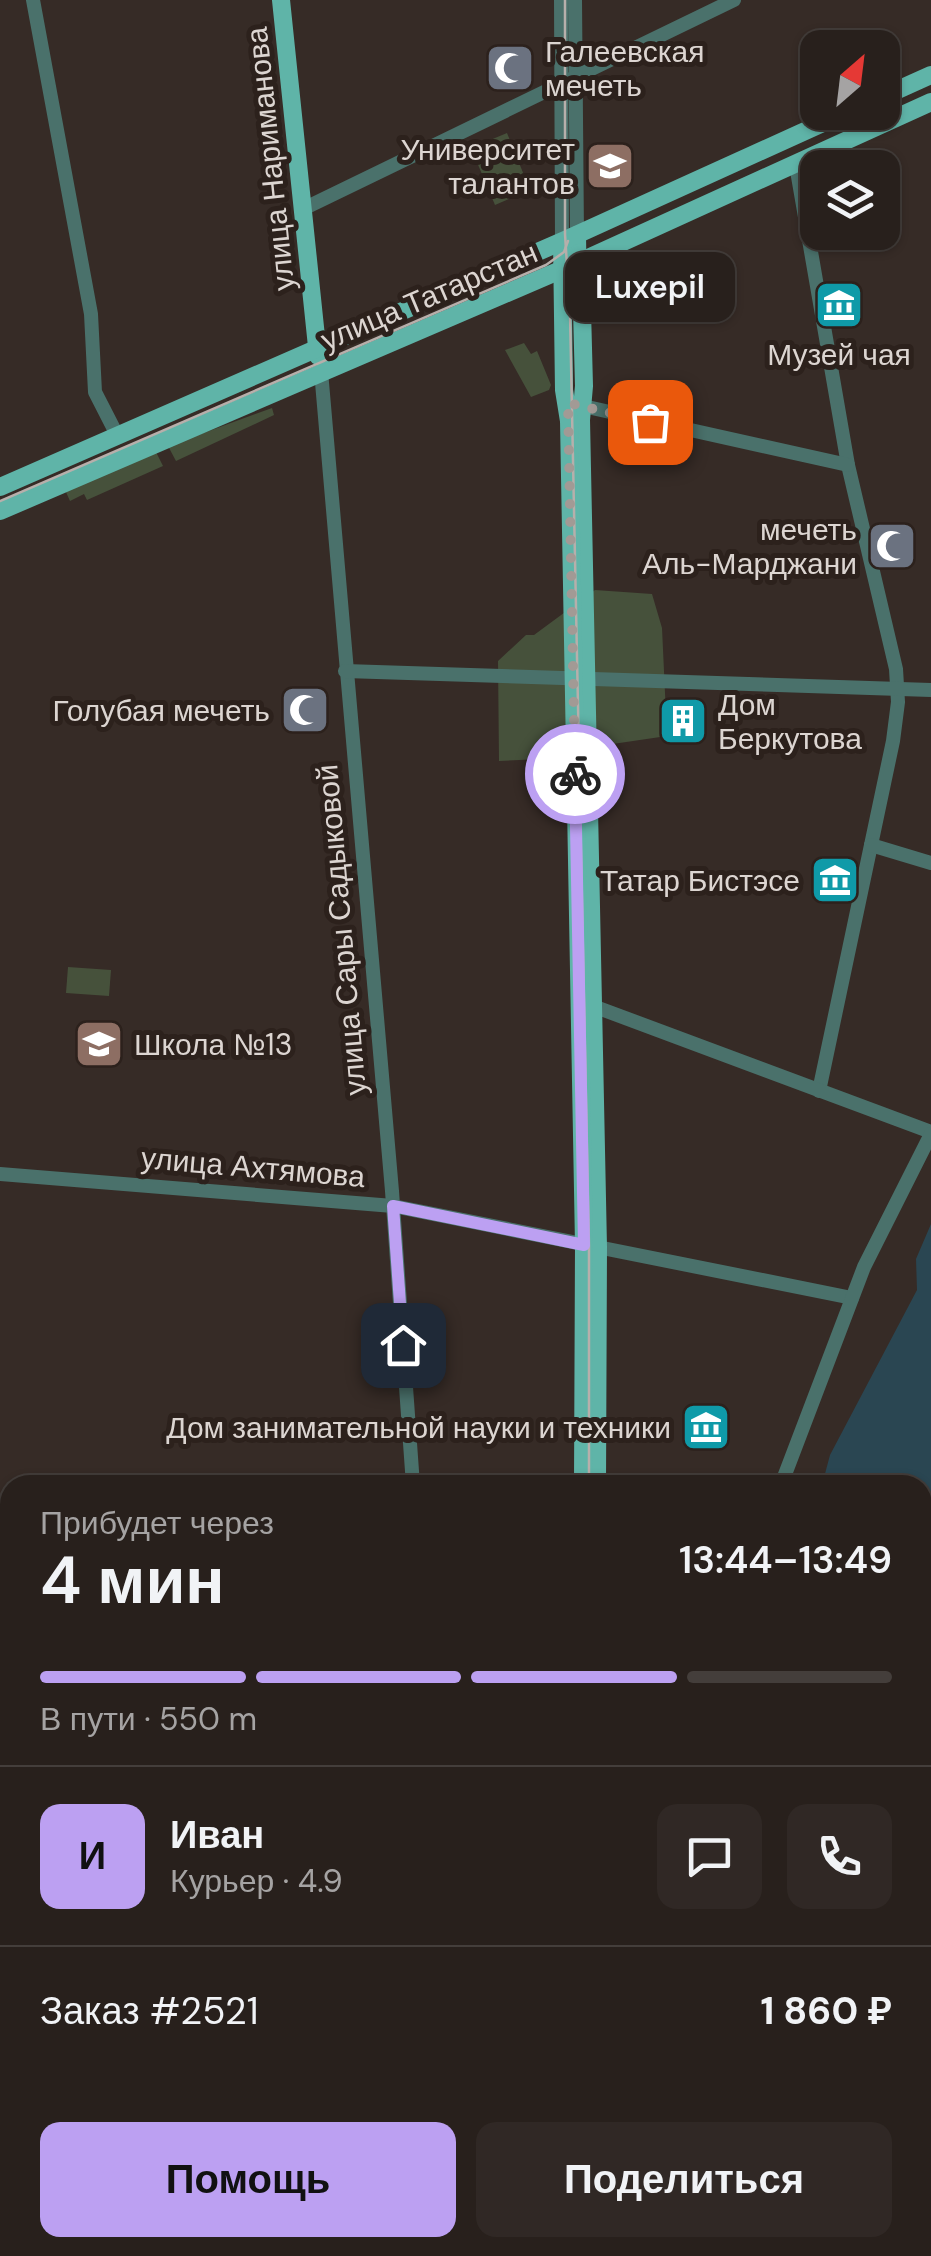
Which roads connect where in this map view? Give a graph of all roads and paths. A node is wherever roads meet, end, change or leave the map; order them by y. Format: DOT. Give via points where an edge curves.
graph roads {
  1 [pos="33,0"];
  2 [pos="281,0"];
  3 [pos="560,0"];
  4 [pos="574,0"];
  5 [pos="734,0"];
  6 [pos="931,75"];
  7 [pos="569,82"];
  8 [pos="900,88"];
  9 [pos="931,102"];
  10 [pos="808,130"];
  11 [pos="796,165"];
  12 [pos="305,208"];
  13 [pos="569,238"];
  14 [pos="570,266"];
  15 [pos="317,348"];
  16 [pos="320,371"];
  17 [pos="575,404"];
  18 [pos="117,435"];
  19 [pos="848,465"];
  20 [pos="0,487"];
  21 [pos="0,511"];
  22 [pos="345,671"];
  23 [pos="580,678"];
  24 [pos="899,689"];
  25 [pos="924,690"];
  26 [pos="871,845"];
  27 [pos="931,863"];
  28 [pos="586,1003"];
  29 [pos="820,1091"];
  30 [pos="931,1133"];
  31 [pos="0,1174"];
  32 [pos="393,1206"];
  33 [pos="591,1246"];
  34 [pos="852,1298"];
  35 [pos="412,1475"];
  36 [pos="583,1475"];
  37 [pos="597,1475"];
  38 [pos="786,1475"];
  1 -- 18 [label="street" via="92,314 95,392"];
  2 -- 12 [label="main road, улица Нариманова"];
  3 -- 7 [label="street"];
  4 -- 7 [label="street"];
  5 -- 7 [label="street"];
  6 -- 8 [label="main road"];
  7 -- 12 [label="street"];
  7 -- 13 [label="street"];
  9 -- 11 [label="main road, улица Татарстан"];
  10 -- 13 [label="main road, улица Татарстан"];
  11 -- 14 [label="main road, улица Татарстан"];
  11 -- 19 [label="street"];
  12 -- 15 [label="main road, улица Нариманова"];
  13 -- 14 [label="main road"];
  13 -- 15 [label="main road, улица Татарстан"];
  14 -- 16 [label="main road, улица Татарстан"];
  14 -- 17 [label="main road" via="582,310"];
  15 -- 16 [label="main road, улица Нариманова"];
  15 -- 18 [label="main road, улица Татарстан"];
  16 -- 21 [label="main road, улица Татарстан"];
  16 -- 22 [label="street, улица Сары Садыковой"];
  17 -- 19 [label="street"];
  17 -- 23 [label="main road"];
  18 -- 20 [label="main road, улица Татарстан"];
  19 -- 24 [label="street"];
  22 -- 23 [label="street"];
  22 -- 32 [label="street, улица Сары Садыковой"];
  23 -- 24 [label="street"];
  23 -- 28 [label="main road"];
  24 -- 25 [label="street"];
  24 -- 26 [label="street"];
  26 -- 27 [label="street"];
  26 -- 29 [label="street"];
  28 -- 29 [label="street"];
  28 -- 33 [label="main road"];
  29 -- 30 [label="street"];
  30 -- 34 [label="street"];
  31 -- 32 [label="street, улица Ахтямова"];
  32 -- 33 [label="street, улица Ахтямова"];
  32 -- 35 [label="street, улица Сары Садыковой"];
  33 -- 34 [label="street, улица Ахтямова"];
  33 -- 36 [label="main road"];
  33 -- 37 [label="main road"];
  34 -- 38 [label="street"];
}
